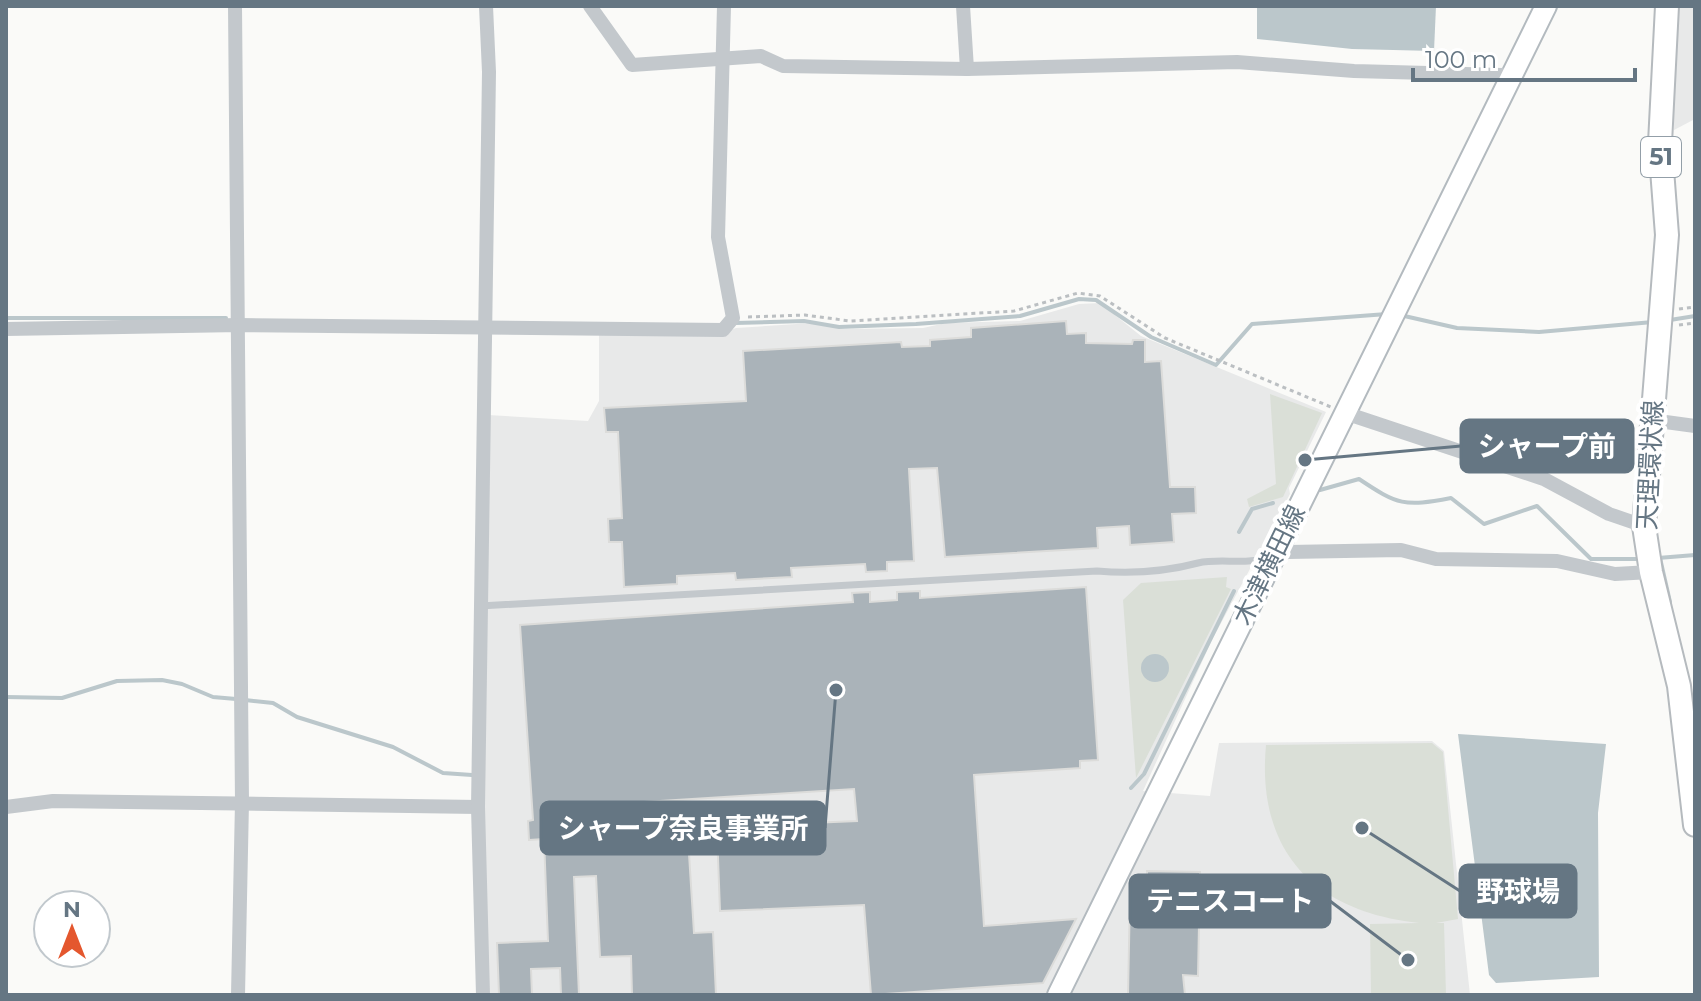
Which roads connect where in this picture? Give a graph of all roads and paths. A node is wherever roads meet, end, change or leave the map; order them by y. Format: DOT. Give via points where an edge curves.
graph roads {
  1 [pos="235,6"];
  2 [pos="486,6"];
  3 [pos="590,6"];
  4 [pos="724,6"];
  5 [pos="963,6"];
  6 [pos="1546,6"];
  7 [pos="1667,6"];
  8 [pos="724,57"];
  9 [pos="967,69"];
  10 [pos="1510,79"];
  11 [pos="733,318"];
  12 [pos="240,320"];
  13 [pos="485,328"];
  14 [pos="6,329"];
  15 [pos="1345,413"];
  16 [pos="1651,420"];
  17 [pos="1695,426"];
  18 [pos="1644,526"];
  19 [pos="1273,556"];
  20 [pos="1651,572"];
  21 [pos="480,606"];
  22 [pos="1687,686"];
  23 [pos="242,802"];
  24 [pos="6,807"];
  25 [pos="478,807"];
  26 [pos="1694,814"];
  27 [pos="238,995"];
  28 [pos="483,995"];
  29 [pos="1058,995"];
  1 -- 12 [label="street"];
  2 -- 13 [label="street"];
  3 -- 8 [label="street" via="632,65"];
  4 -- 8 [label="street"];
  5 -- 9 [label="street"];
  6 -- 10 [label="main road, 木津横田線"];
  7 -- 16 [label="main road, 天理環状線 / 51" via="1660,143 1667,235"];
  8 -- 9 [label="street" via="761,56 783,66"];
  8 -- 11 [label="street" via="718,237"];
  9 -- 10 [label="street" via="1237,62"];
  10 -- 15 [label="main road, 木津横田線"];
  11 -- 13 [label="street" via="723,330"];
  11 -- 15 [label="path" via="805,315 865,320 1014,311 1078,293 1100,296 1165,338"];
  12 -- 13 [label="street"];
  12 -- 14 [label="street"];
  12 -- 23 [label="street"];
  13 -- 21 [label="street"];
  15 -- 18 [label="street" via="1544,479 1609,514"];
  15 -- 19 [label="main road, 木津横田線"];
  16 -- 17 [label="street"];
  16 -- 18 [label="main road, 天理環状線 / 51"];
  18 -- 20 [label="main road, 天理環状線 / 51"];
  19 -- 20 [label="street" via="1401,550 1436,559 1557,561 1615,574"];
  19 -- 21 [label="lane" via="1169,571"];
  19 -- 29 [label="main road, 木津横田線"];
  20 -- 22 [label="main road, 天理環状線 / 51"];
  21 -- 25 [label="street"];
  22 -- 26 [label="main road, 天理環状線 / 51"];
  23 -- 24 [label="street" via="53,801"];
  23 -- 25 [label="street"];
  23 -- 27 [label="street"];
  25 -- 28 [label="street"];
}
